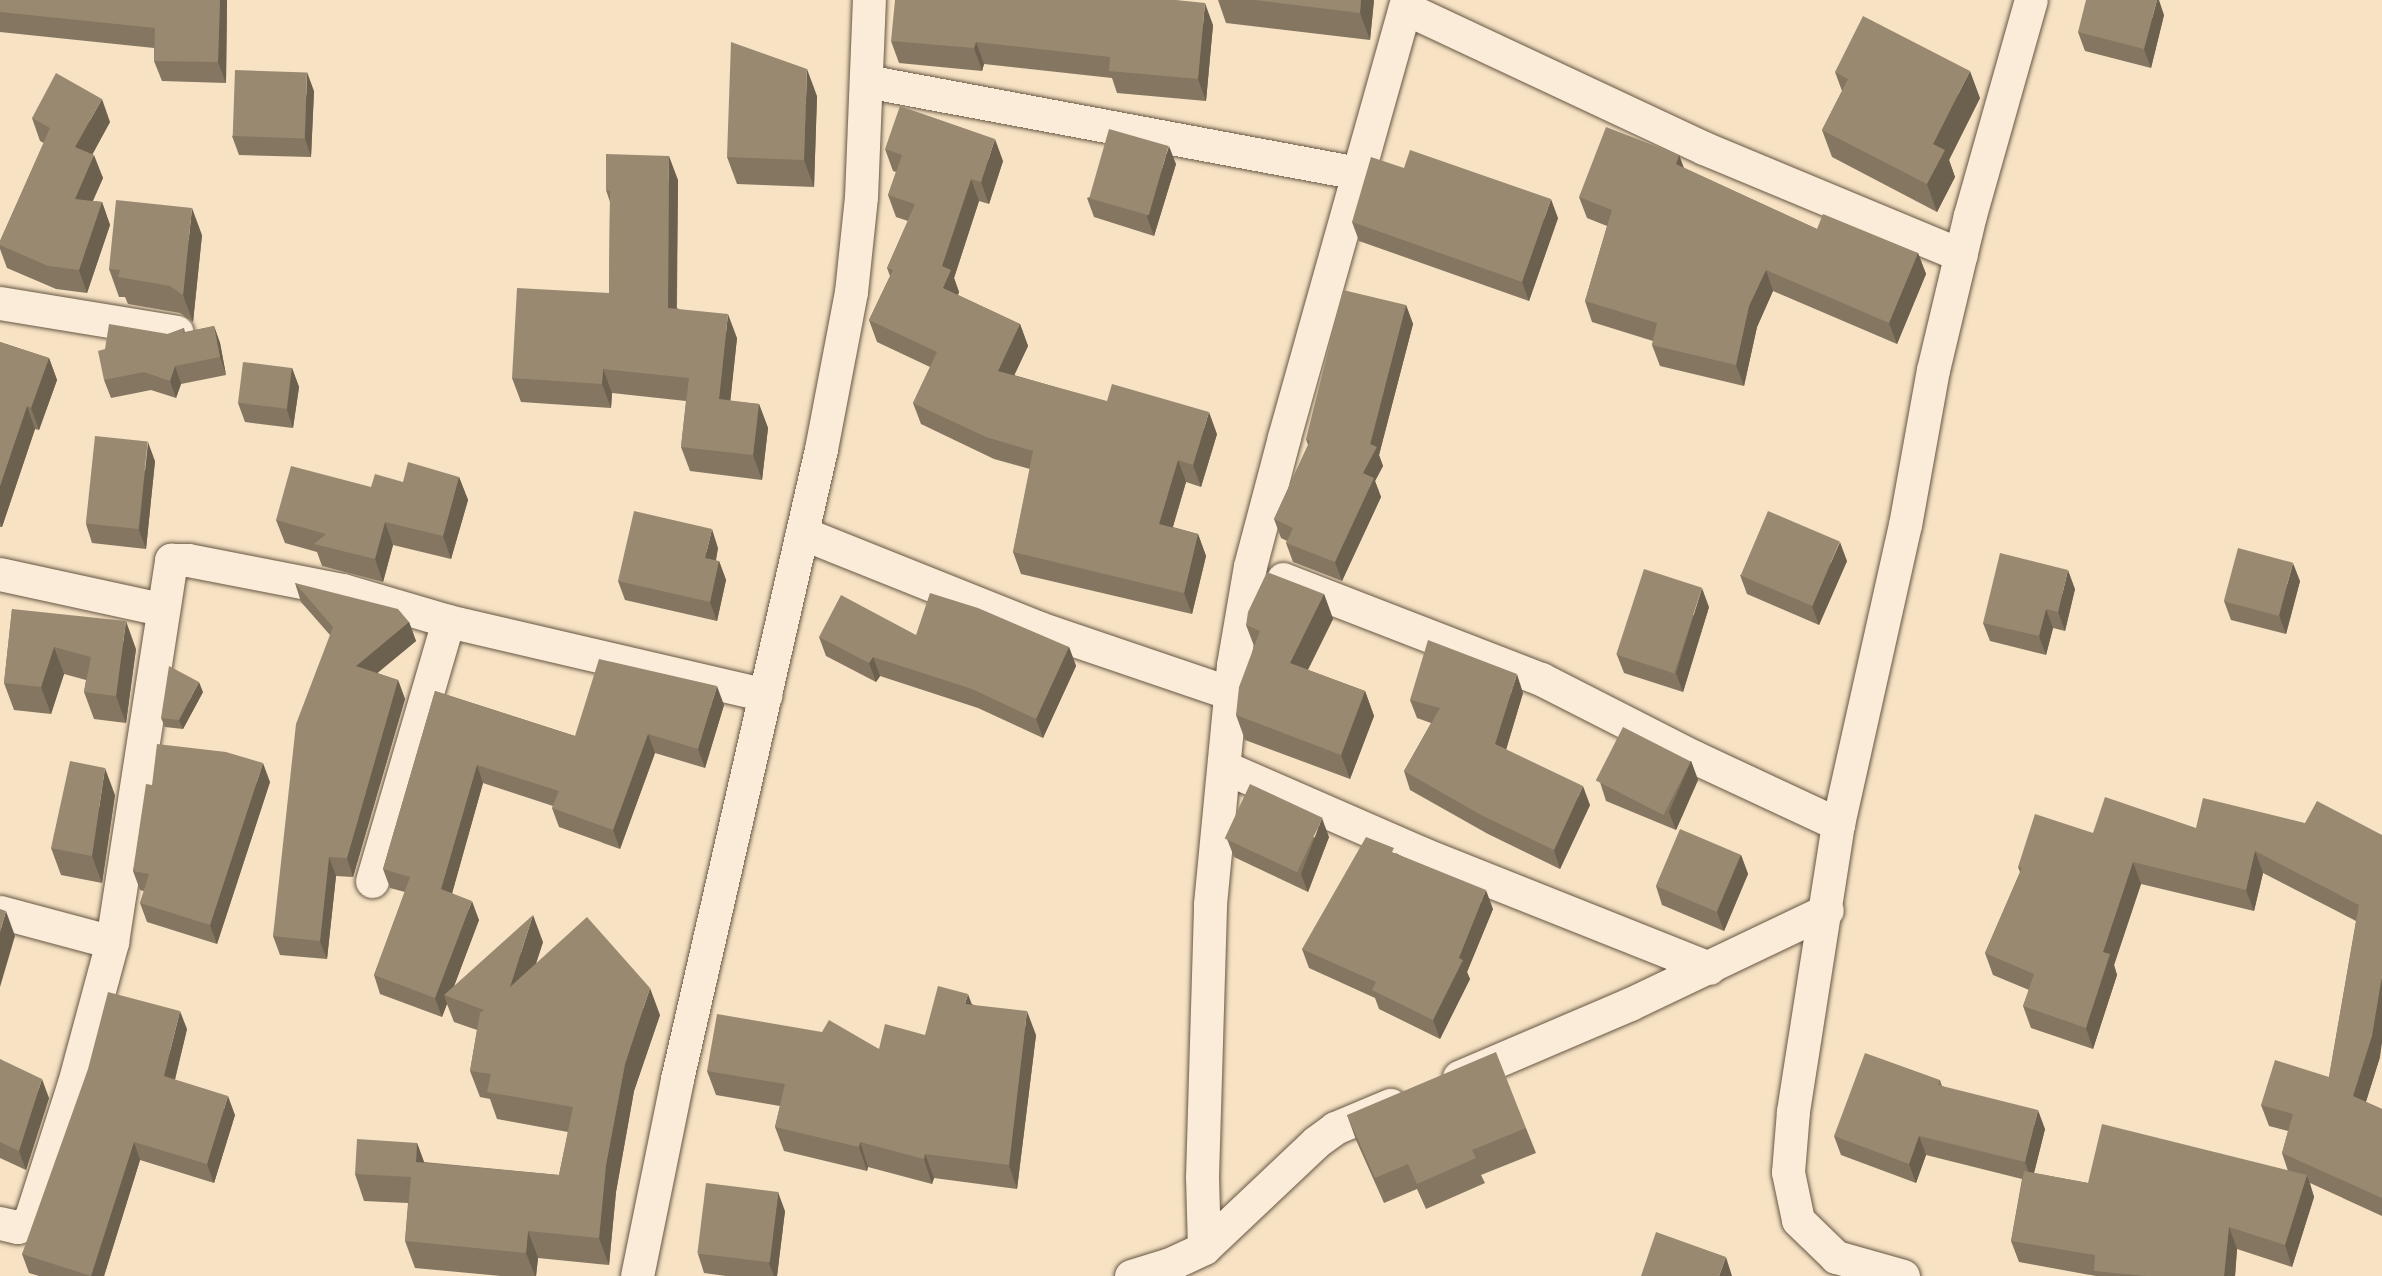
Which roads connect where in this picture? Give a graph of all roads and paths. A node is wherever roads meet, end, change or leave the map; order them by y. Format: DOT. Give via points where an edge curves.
graph roads {
  1 [pos="869,0"];
  2 [pos="2031,0"];
  3 [pos="1406,4"];
  4 [pos="866,80"];
  5 [pos="1357,173"];
  6 [pos="1961,255"];
  7 [pos="0,303"];
  8 [pos="177,332"];
  9 [pos="802,533"];
  10 [pos="1250,566"];
  11 [pos="0,574"];
  12 [pos="161,609"];
  13 [pos="448,621"];
  14 [pos="1230,692"];
  15 [pos="765,695"];
  16 [pos="1224,767"];
  17 [pos="1838,824"];
  18 [pos="372,881"];
  19 [pos="1827,911"];
  20 [pos="0,912"];
  21 [pos="112,942"];
  22 [pos="1709,968"];
  23 [pos="0,1223"];
  24 [pos="1204,1248"];
  25 [pos="637,1276"];
  26 [pos="1131,1276"];
  27 [pos="1903,1276"];
  1 -- 4 [label="street"];
  2 -- 6 [label="street"];
  3 -- 5 [label="street"];
  3 -- 6 [label="street" via="1704,148"];
  4 -- 5 [label="street"];
  4 -- 9 [label="street" via="862,197 851,292"];
  5 -- 10 [label="street"];
  6 -- 17 [label="street"];
  7 -- 8 [label="street"];
  9 -- 14 [label="street" via="1039,628"];
  9 -- 15 [label="street"];
  10 -- 14 [label="street"];
  10 -- 17 [label="street" via="1541,679"];
  11 -- 12 [label="street"];
  12 -- 13 [label="street" via="169,562 177,558 343,590"];
  12 -- 21 [label="street"];
  13 -- 15 [label="street"];
  13 -- 18 [label="street"];
  14 -- 16 [label="street"];
  15 -- 25 [label="street"];
  16 -- 22 [label="street" via="1423,854"];
  16 -- 24 [label="street" via="1210,904"];
  17 -- 19 [label="street"];
  19 -- 22 [label="street"];
  19 -- 27 [label="street" via="1793,1111 1788,1172 1798,1220 1836,1257"];
  20 -- 21 [label="street"];
  21 -- 23 [label="street" via="30,1220 18,1227"];
  22 -- 24 [label="street" via="1335,1128"];
  24 -- 26 [label="street"];
}
